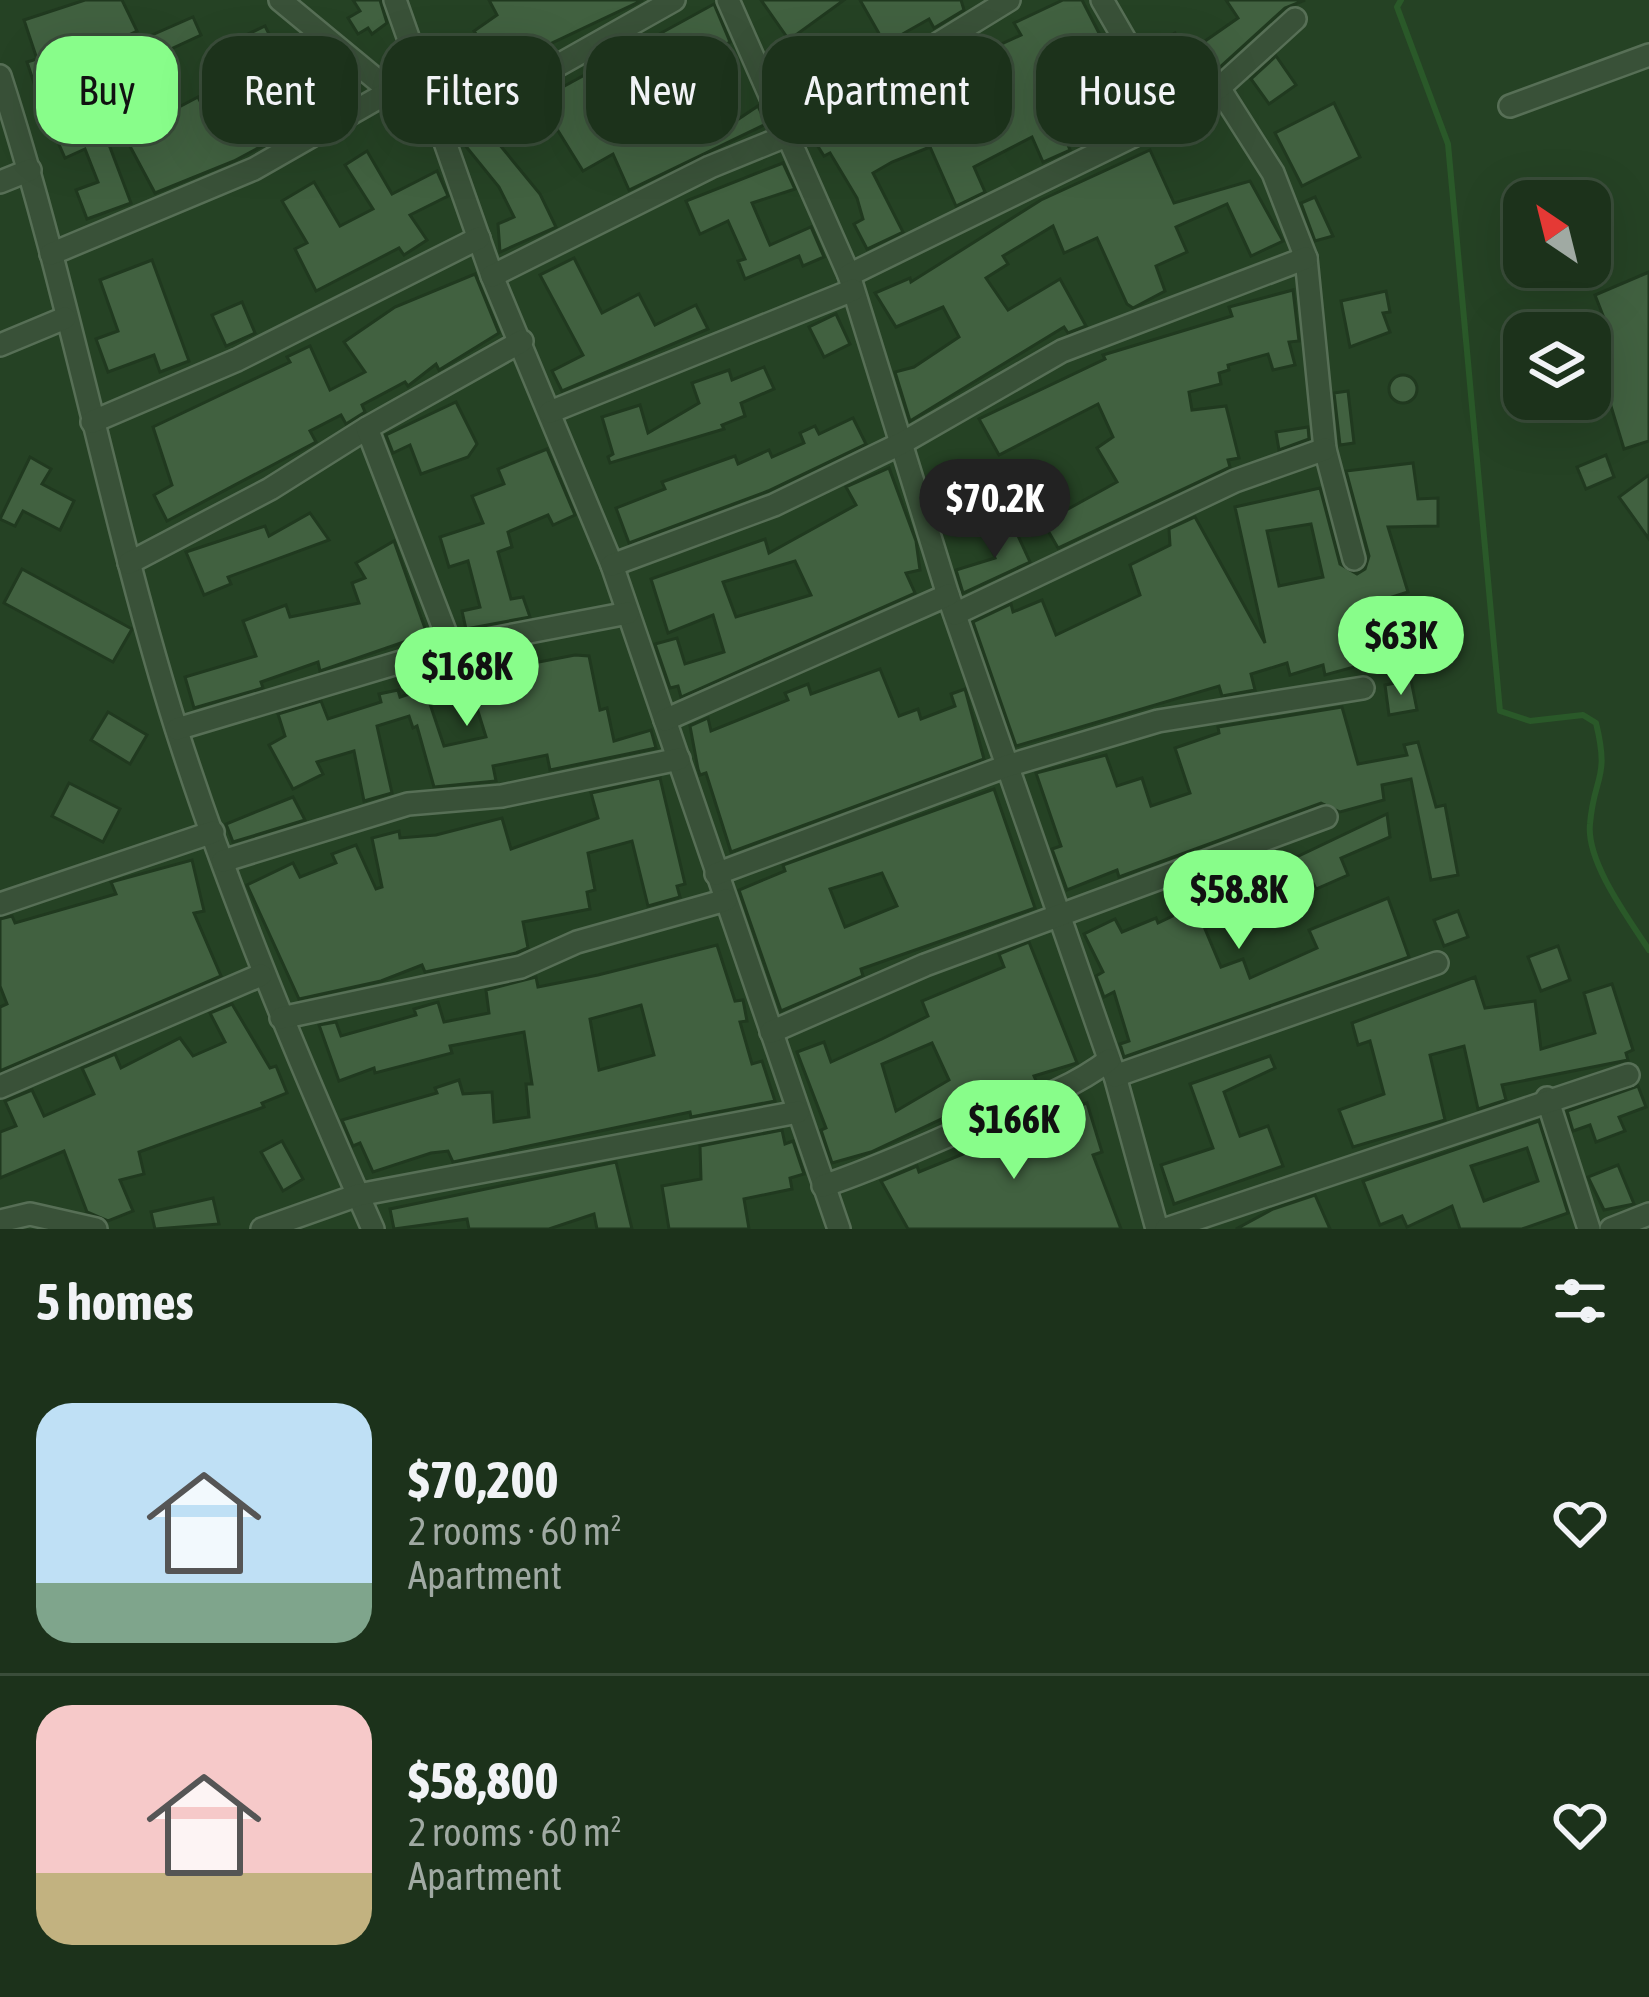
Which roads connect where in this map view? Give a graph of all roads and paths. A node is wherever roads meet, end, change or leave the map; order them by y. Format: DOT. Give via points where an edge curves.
graph roads {
  1 [pos="280,0"];
  2 [pos="395,0"];
  3 [pos="674,0"];
  4 [pos="728,0"];
  5 [pos="1009,0"];
  6 [pos="1102,0"];
  7 [pos="1295,19"];
  8 [pos="408,36"];
  9 [pos="950,36"];
  10 [pos="1123,36"];
  11 [pos="1649,56"];
  12 [pos="562,63"];
  13 [pos="762,72"];
  14 [pos="0,76"];
  15 [pos="382,84"];
  16 [pos="1219,88"];
  17 [pos="382,94"];
  18 [pos="1510,106"];
  19 [pos="443,144"];
  20 [pos="766,144"];
  21 [pos="795,144"];
  22 [pos="1114,144"];
  23 [pos="30,170"];
  24 [pos="0,182"];
  25 [pos="479,238"];
  26 [pos="51,254"];
  27 [pos="1306,258"];
  28 [pos="492,276"];
  29 [pos="851,283"];
  30 [pos="65,318"];
  31 [pos="522,341"];
  32 [pos="0,344"];
  33 [pos="550,412"];
  34 [pos="92,422"];
  35 [pos="368,428"];
  36 [pos="902,443"];
  37 [pos="1325,449"];
  38 [pos="1354,559"];
  39 [pos="129,563"];
  40 [pos="612,565"];
  41 [pos="951,604"];
  42 [pos="628,614"];
  43 [pos="451,647"];
  44 [pos="1363,688"];
  45 [pos="665,720"];
  46 [pos="177,729"];
  47 [pos="679,758"];
  48 [pos="1007,766"];
  49 [pos="1326,817"];
  50 [pos="213,832"];
  51 [pos="223,861"];
  52 [pos="716,874"];
  53 [pos="726,900"];
  54 [pos="0,904"];
  55 [pos="1059,914"];
  56 [pos="1437,963"];
  57 [pos="261,975"];
  58 [pos="281,1018"];
  59 [pos="771,1032"];
  60 [pos="1112,1068"];
  61 [pos="1628,1075"];
  62 [pos="0,1087"];
  63 [pos="1547,1099"];
  64 [pos="798,1112"];
  65 [pos="823,1186"];
  66 [pos="358,1195"];
  67 [pos="1649,1214"];
  68 [pos="0,1221"];
  69 [pos="96,1229"];
  70 [pos="262,1229"];
  71 [pos="373,1229"];
  72 [pos="839,1229"];
  73 [pos="1161,1229"];
  74 [pos="1589,1229"];
  75 [pos="1611,1229"];
  1 -- 15 [label="street"];
  2 -- 8 [label="street"];
  3 -- 12 [label="street"];
  4 -- 13 [label="street"];
  5 -- 9 [label="street"];
  6 -- 10 [label="street"];
  7 -- 16 [label="street"];
  11 -- 18 [label="street"];
  14 -- 23 [label="street"];
  16 -- 27 [label="street" via="1273,173"];
  17 -- 26 [label="street" via="254,169"];
  19 -- 25 [label="street"];
  20 -- 28 [label="street"];
  21 -- 29 [label="street"];
  22 -- 29 [label="street" via="935,228"];
  23 -- 24 [label="street"];
  23 -- 26 [label="street"];
  25 -- 28 [label="street"];
  25 -- 34 [label="street" via="237,360"];
  26 -- 30 [label="street"];
  27 -- 36 [label="street" via="1062,351"];
  27 -- 37 [label="street"];
  28 -- 31 [label="street"];
  29 -- 33 [label="street"];
  29 -- 36 [label="street"];
  30 -- 32 [label="street"];
  30 -- 34 [label="street"];
  31 -- 33 [label="street"];
  31 -- 35 [label="street"];
  33 -- 40 [label="street"];
  34 -- 39 [label="street"];
  35 -- 39 [label="street"];
  35 -- 43 [label="street"];
  36 -- 40 [label="street" via="774,505"];
  36 -- 41 [label="street"];
  37 -- 38 [label="street"];
  37 -- 41 [label="street"];
  39 -- 46 [label="street"];
  40 -- 42 [label="street"];
  41 -- 45 [label="street"];
  41 -- 48 [label="street"];
  42 -- 43 [label="street"];
  42 -- 45 [label="street"];
  43 -- 46 [label="street"];
  44 -- 48 [label="street" via="1215,708"];
  45 -- 47 [label="street"];
  46 -- 50 [label="street"];
  47 -- 51 [label="street" via="502,796 408,804"];
  47 -- 52 [label="street"];
  48 -- 52 [label="street"];
  48 -- 55 [label="street"];
  49 -- 55 [label="street"];
  50 -- 51 [label="street"];
  50 -- 54 [label="street"];
  51 -- 57 [label="street"];
  52 -- 53 [label="street"];
  53 -- 58 [label="street" via="577,942 521,967"];
  53 -- 59 [label="street"];
  55 -- 59 [label="street"];
  55 -- 60 [label="street"];
  56 -- 60 [label="street"];
  57 -- 58 [label="street"];
  57 -- 62 [label="street"];
  58 -- 66 [label="street"];
  59 -- 64 [label="street"];
  60 -- 65 [label="street"];
  60 -- 73 [label="street"];
  61 -- 63 [label="street"];
  63 -- 73 [label="street"];
  63 -- 74 [label="street"];
  64 -- 65 [label="street"];
  64 -- 66 [label="street"];
  65 -- 72 [label="street"];
  66 -- 70 [label="street"];
  66 -- 71 [label="street"];
  67 -- 75 [label="street"];
  68 -- 69 [label="street" via="30,1214"];
}
